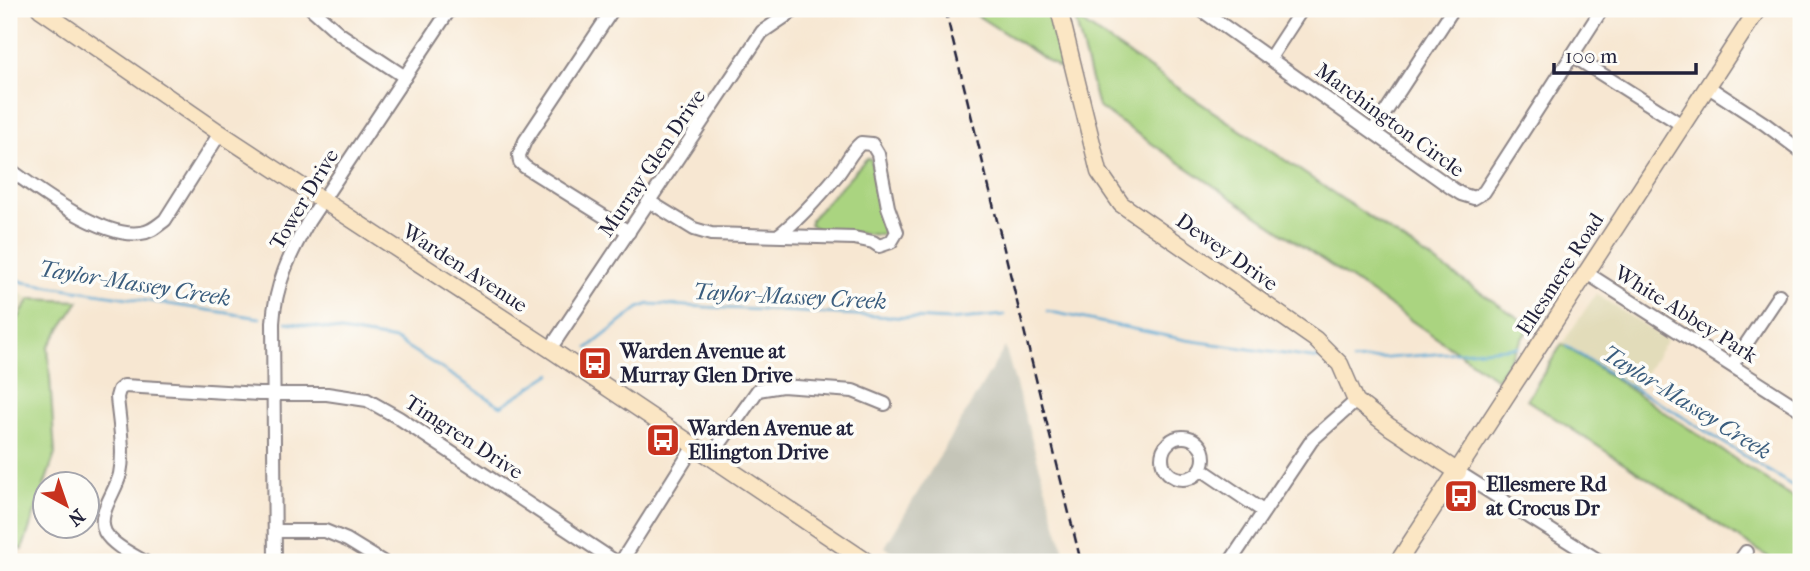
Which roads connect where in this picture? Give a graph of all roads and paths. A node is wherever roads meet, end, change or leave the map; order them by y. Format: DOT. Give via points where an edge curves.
graph roads {
  1 [pos="40,9"];
  2 [pos="312,9"];
  3 [pos="450,9"];
  4 [pos="796,9"];
  5 [pos="1059,9"];
  6 [pos="1200,9"];
  7 [pos="1302,9"];
  8 [pos="1453,9"];
  9 [pos="1602,9"];
  10 [pos="1758,9"];
  11 [pos="610,10"];
  12 [pos="1573,56"];
  13 [pos="1270,58"];
  14 [pos="405,76"];
  15 [pos="1707,86"];
  16 [pos="1682,125"];
  17 [pos="1373,131"];
  18 [pos="220,133"];
  19 [pos="1801,151"];
  20 [pos="9,169"];
  21 [pos="324,200"];
  22 [pos="650,202"];
  23 [pos="629,232"];
  24 [pos="779,235"];
  25 [pos="1585,272"];
  26 [pos="1779,295"];
  27 [pos="550,349"];
  28 [pos="1732,365"];
  29 [pos="273,393"];
  30 [pos="1356,401"];
  31 [pos="885,404"];
  32 [pos="1801,411"];
  33 [pos="694,446"];
  34 [pos="710,456"];
  35 [pos="1201,469"];
  36 [pos="1458,472"];
  37 [pos="1263,512"];
  38 [pos="276,531"];
  39 [pos="1577,556"];
  40 [pos="145,562"];
  41 [pos="275,562"];
  42 [pos="383,562"];
  43 [pos="619,562"];
  44 [pos="867,562"];
  45 [pos="1230,562"];
  46 [pos="1398,562"];
  47 [pos="1601,562"];
  1 -- 18 [label="main road, Warden Avenue"];
  2 -- 14 [label="street" via="340,34"];
  3 -- 14 [label="street, Tower Drive"];
  4 -- 22 [label="street, Murray Glen Drive" via="762,32"];
  5 -- 30 [label="main road, Dewey Drive" via="1099,172 1121,204 1315,339 1340,364"];
  6 -- 13 [label="street, Marchington Circle"];
  7 -- 13 [label="street"];
  8 -- 17 [label="street"];
  9 -- 12 [label="street, Marchington Circle"];
  10 -- 15 [label="main road, Ellesmere Road"];
  11 -- 23 [label="street" via="519,155 526,167"];
  12 -- 16 [label="street"];
  12 -- 17 [label="street, Marchington Circle" via="1484,192 1474,198 1453,189"];
  13 -- 17 [label="street, Marchington Circle"];
  14 -- 21 [label="street, Tower Drive"];
  15 -- 16 [label="main road, Ellesmere Road"];
  15 -- 19 [label="street"];
  16 -- 25 [label="main road, Ellesmere Road"];
  18 -- 20 [label="street" via="165,220 138,234 83,219"];
  18 -- 21 [label="main road, Warden Avenue"];
  21 -- 27 [label="main road, Warden Avenue"];
  21 -- 29 [label="street, Tower Drive" via="291,252 275,296"];
  22 -- 23 [label="street, Murray Glen Drive"];
  22 -- 24 [label="street" via="711,234"];
  23 -- 27 [label="street, Murray Glen Drive"];
  24 -- 24 [label="street" via="854,239 879,246 894,239 896,226 872,144 855,147 836,176"];
  25 -- 28 [label="street, White Abbey Park"];
  25 -- 36 [label="main road, Ellesmere Road"];
  26 -- 28 [label="street"];
  27 -- 33 [label="main road, Warden Avenue"];
  28 -- 32 [label="street, White Abbey Park"];
  29 -- 38 [label="street, Tower Drive"];
  29 -- 40 [label="street, Timgren Drive" via="132,385 118,390 120,475 103,517 105,532"];
  29 -- 43 [label="street, Timgren Drive" via="327,394 380,405"];
  30 -- 36 [label="main road, Dewey Drive"];
  30 -- 37 [label="street" via="1312,440"];
  31 -- 34 [label="street" via="853,391 782,386 758,390"];
  33 -- 34 [label="main road, Warden Avenue"];
  33 -- 43 [label="street"];
  34 -- 44 [label="main road, Warden Avenue"];
  35 -- 37 [label="street"];
  36 -- 39 [label="street"];
  36 -- 46 [label="main road, Ellesmere Road"];
  37 -- 45 [label="street"];
  38 -- 41 [label="street, Tower Drive"];
  38 -- 42 [label="street" via="325,531"];
  39 -- 47 [label="street"];
}
